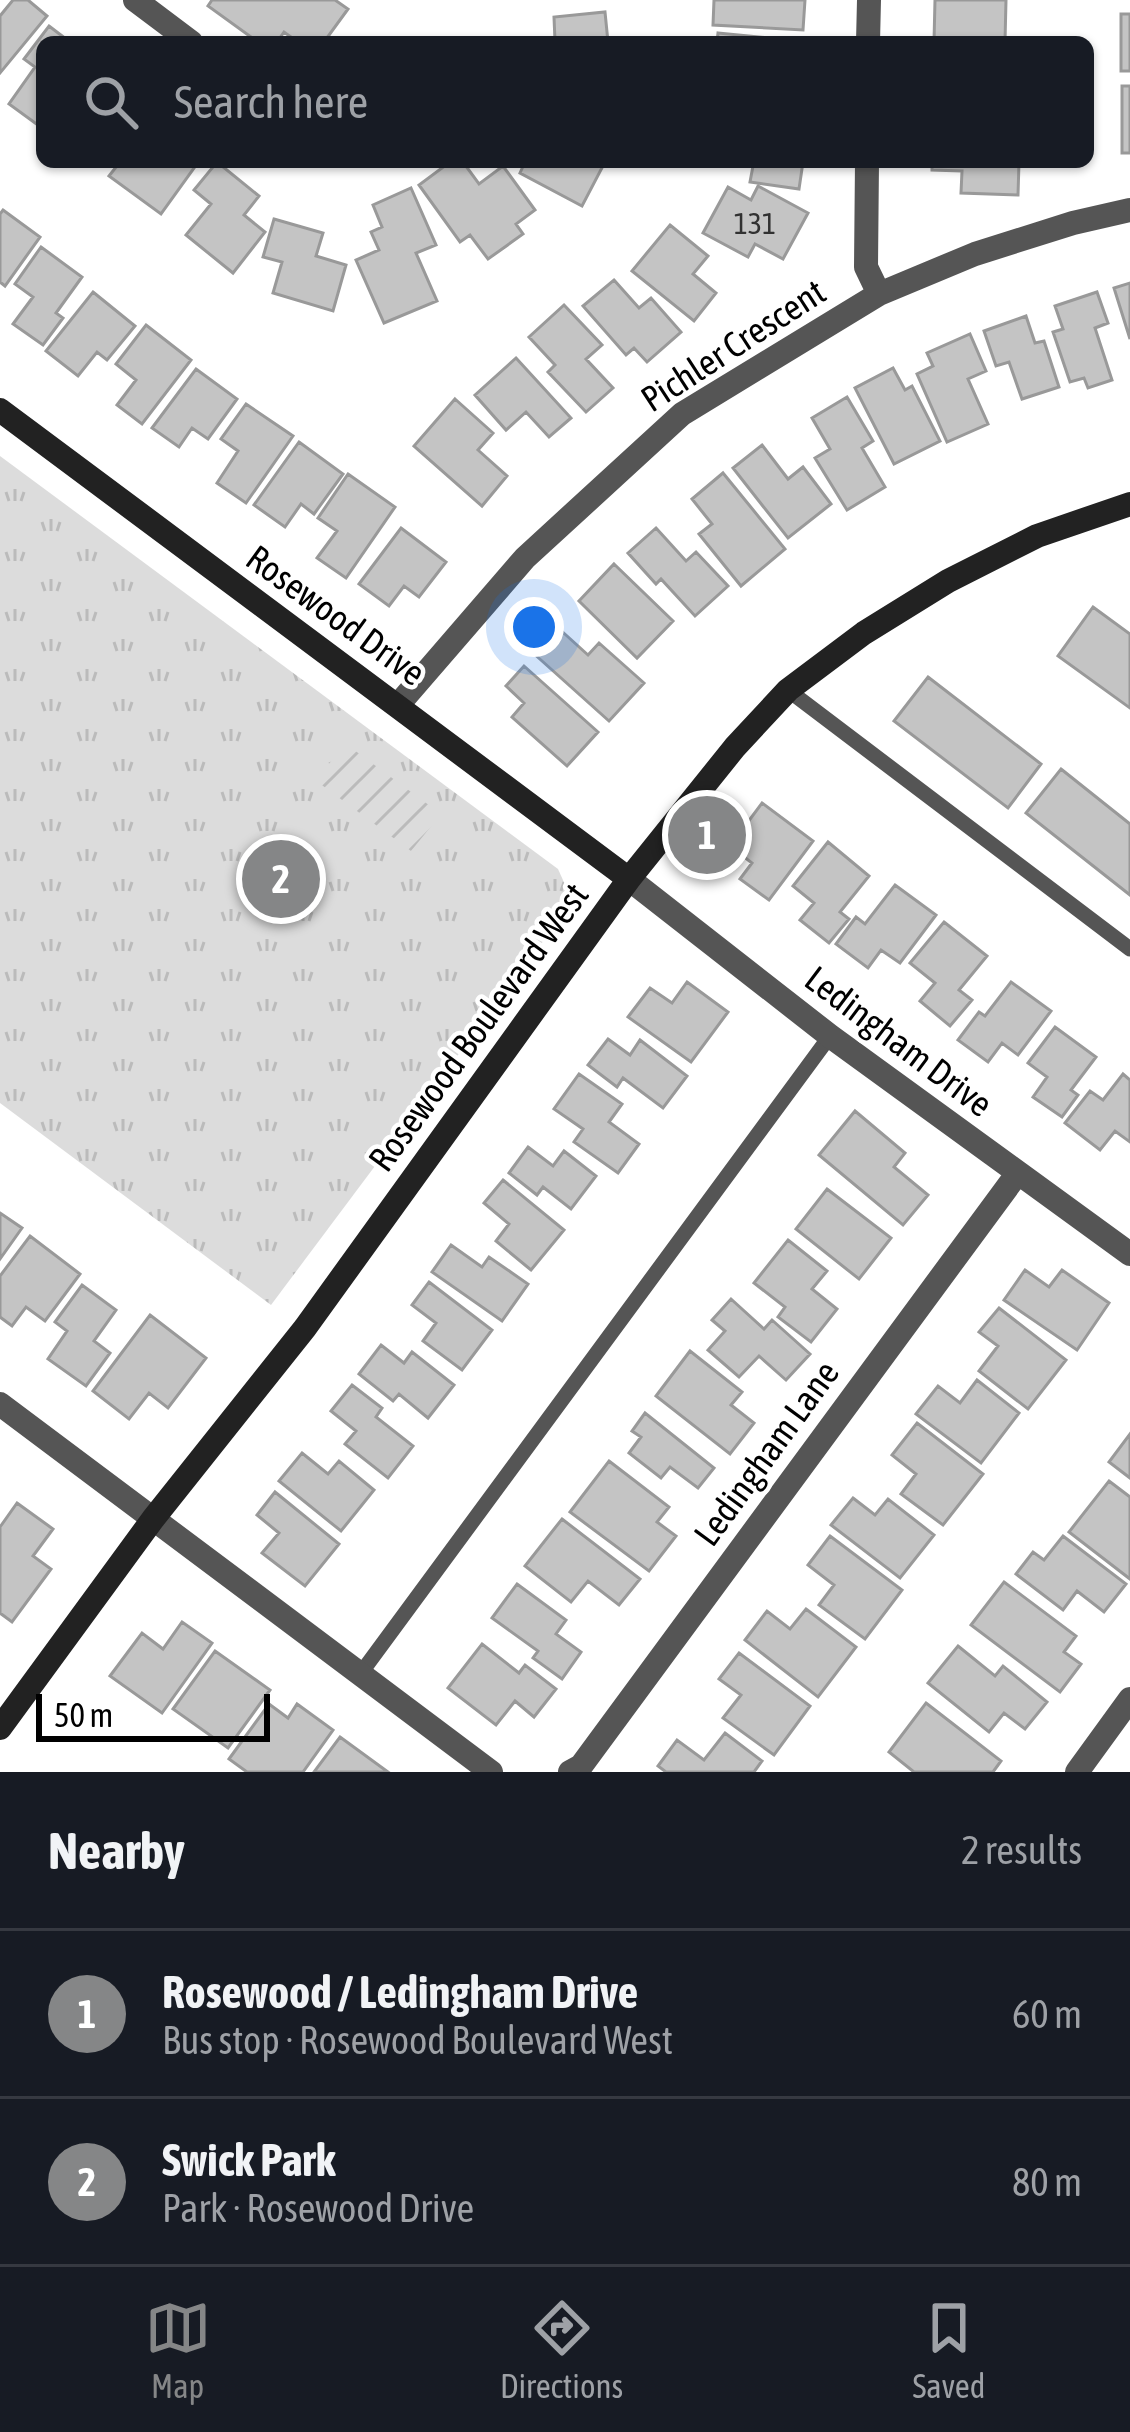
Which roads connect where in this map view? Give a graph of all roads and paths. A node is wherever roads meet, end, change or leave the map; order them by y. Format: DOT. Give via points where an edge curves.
graph roads {
  1 [pos="135,0"];
  2 [pos="868,0"];
  3 [pos="183,36"];
  4 [pos="868,36"];
  5 [pos="867,168"];
  6 [pos="1130,210"];
  7 [pos="879,294"];
  8 [pos="0,410"];
  9 [pos="1130,504"];
  10 [pos="788,690"];
  11 [pos="398,705"];
  12 [pos="629,880"];
  13 [pos="1130,950"];
  14 [pos="830,1036"];
  15 [pos="1017,1174"];
  16 [pos="1130,1254"];
  17 [pos="0,1404"];
  18 [pos="153,1519"];
  19 [pos="361,1673"];
  20 [pos="1130,1700"];
  21 [pos="0,1728"];
  22 [pos="491,1772"];
  23 [pos="570,1772"];
  24 [pos="1077,1772"];
  1 -- 3 [label="street"];
  2 -- 4 [label="street"];
  5 -- 7 [label="street" via="866,267"];
  6 -- 7 [label="street, Pichler Crescent" via="975,254"];
  7 -- 11 [label="street, Pichler Crescent" via="682,414 525,558"];
  8 -- 11 [label="street, Rosewood Drive"];
  9 -- 10 [label="street, Rosewood Boulevard West" via="1037,536 948,581"];
  10 -- 12 [label="street, Rosewood Boulevard West"];
  10 -- 13 [label="lane"];
  11 -- 12 [label="street, Rosewood Drive"];
  12 -- 14 [label="street, Ledingham Drive"];
  12 -- 18 [label="street, Rosewood Boulevard West" via="305,1328"];
  14 -- 15 [label="street, Ledingham Drive"];
  14 -- 19 [label="lane"];
  15 -- 16 [label="street, Ledingham Drive"];
  15 -- 23 [label="street, Ledingham Lane"];
  17 -- 18 [label="street"];
  18 -- 19 [label="street"];
  18 -- 21 [label="street, Rosewood Boulevard West"];
  19 -- 22 [label="street"];
  20 -- 24 [label="street"];
}
